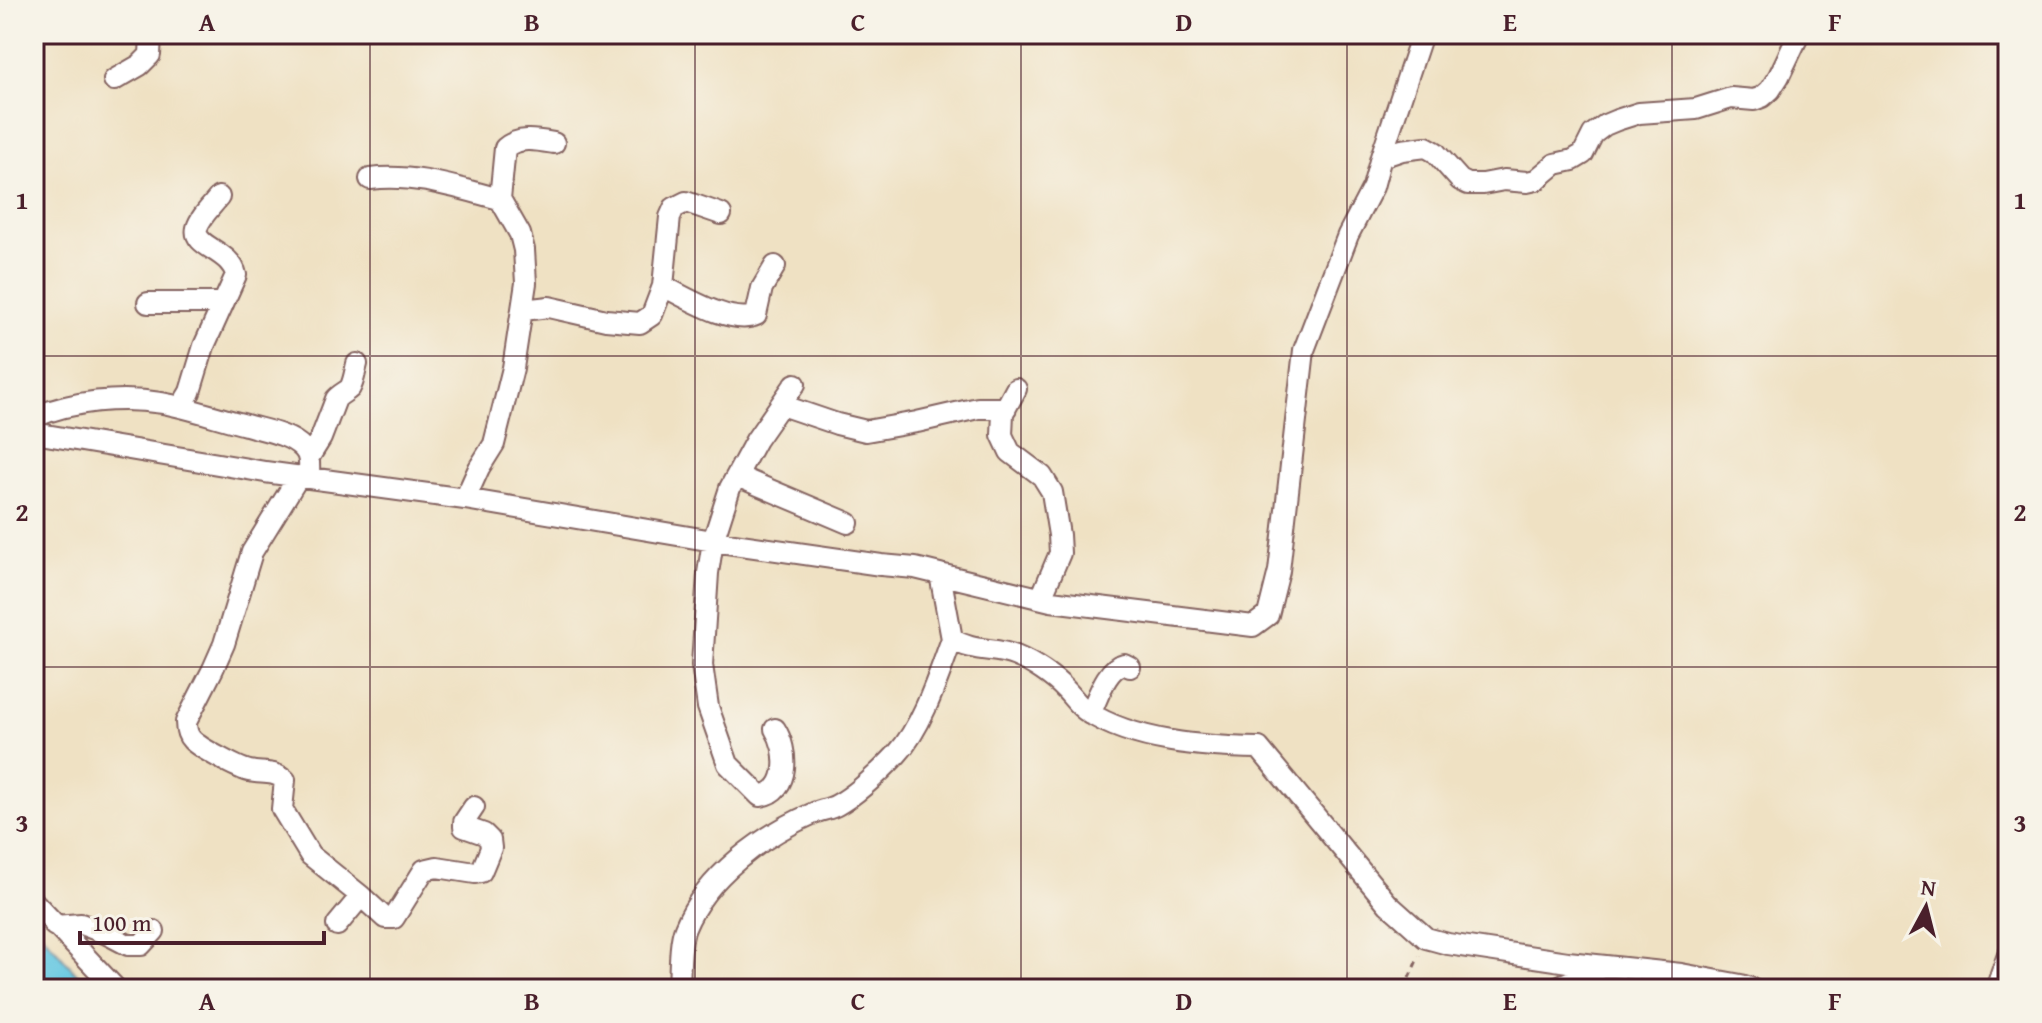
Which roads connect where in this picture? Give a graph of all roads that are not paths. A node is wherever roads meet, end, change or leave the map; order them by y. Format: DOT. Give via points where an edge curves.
graph roads {
  1 [pos="151,34"];
  2 [pos="1422,34"];
  3 [pos="1799,34"];
  4 [pos="114,80"];
  5 [pos="554,143"];
  6 [pos="1381,157"];
  7 [pos="370,179"];
  8 [pos="219,197"];
  9 [pos="500,199"];
  10 [pos="721,214"];
  11 [pos="775,266"];
  12 [pos="663,286"];
  13 [pos="148,303"];
  14 [pos="223,303"];
  15 [pos="523,310"];
  16 [pos="357,364"];
  17 [pos="795,384"];
  18 [pos="1016,389"];
  19 [pos="781,405"];
  20 [pos="181,407"];
  21 [pos="1006,408"];
  22 [pos="34,417"];
  23 [pos="34,433"];
  24 [pos="305,470"];
  25 [pos="737,476"];
  26 [pos="465,499"];
  27 [pos="848,523"];
  28 [pos="713,541"];
  29 [pos="940,574"];
  30 [pos="1041,598"];
  31 [pos="952,639"];
  32 [pos="1130,667"];
  33 [pos="1090,714"];
  34 [pos="775,729"];
  35 [pos="474,807"];
  36 [pos="361,896"];
  37 [pos="34,902"];
  38 [pos="337,925"];
  39 [pos="55,926"];
  40 [pos="154,931"];
  41 [pos="2008,955"];
  42 [pos="1607,967"];
  43 [pos="116,989"];
  44 [pos="679,989"];
  45 [pos="1552,989"];
  46 [pos="1753,989"];
  47 [pos="1996,989"];
  1 -- 4 [label="street" via="150,55"];
  2 -- 6 [label="street"];
  3 -- 6 [label="street" via="1779,76 1762,97 1617,120 1593,134 1583,154 1555,164 1536,180 1468,184 1426,147"];
  5 -- 9 [label="street" via="513,141 505,148"];
  6 -- 30 [label="street" via="1304,350 1279,571 1268,615 1253,626"];
  7 -- 9 [label="street" via="426,181"];
  8 -- 14 [label="street" via="196,232 235,270"];
  9 -- 15 [label="street" via="524,250"];
  10 -- 12 [label="street" via="686,202 674,208"];
  11 -- 12 [label="street" via="762,288 756,315 747,319 722,314"];
  12 -- 15 [label="street" via="652,315 640,323 549,307"];
  13 -- 14 [label="street"];
  14 -- 20 [label="street"];
  15 -- 26 [label="street" via="494,444"];
  16 -- 24 [label="street"];
  17 -- 19 [label="street"];
  18 -- 21 [label="street"];
  19 -- 21 [label="street" via="866,431 978,408"];
  19 -- 25 [label="street"];
  20 -- 22 [label="street" via="118,400 75,404"];
  20 -- 24 [label="street" via="302,446"];
  21 -- 30 [label="street" via="1002,435 1010,452 1042,476 1052,492 1060,553"];
  23 -- 24 [label="street" via="265,472"];
  24 -- 26 [label="street" via="392,491"];
  24 -- 36 [label="street" via="252,552 224,644 186,730 213,754 285,780 282,809 310,855"];
  25 -- 27 [label="street"];
  25 -- 28 [label="street"];
  26 -- 28 [label="street"];
  28 -- 29 [label="street"];
  28 -- 34 [label="street" via="702,665 708,707 728,764 760,796 775,790 784,775 781,738"];
  29 -- 30 [label="street"];
  29 -- 31 [label="street"];
  31 -- 33 [label="street" via="1034,665"];
  31 -- 44 [label="street" via="929,700 899,752 854,794 763,841 723,872 683,931"];
  32 -- 33 [label="street" via="1117,666 1110,673"];
  33 -- 42 [label="street" via="1134,734 1259,748 1388,904 1426,938"];
  35 -- 36 [label="street" via="464,827 484,834 491,848 481,872 424,870 394,918 385,918"];
  36 -- 38 [label="street"];
  37 -- 39 [label="street"];
  39 -- 40 [label="street" via="81,924 128,945 141,945"];
  39 -- 43 [label="street"];
  41 -- 47 [label="street"];
  42 -- 45 [label="street"];
  42 -- 46 [label="street" via="1681,974"];
}
